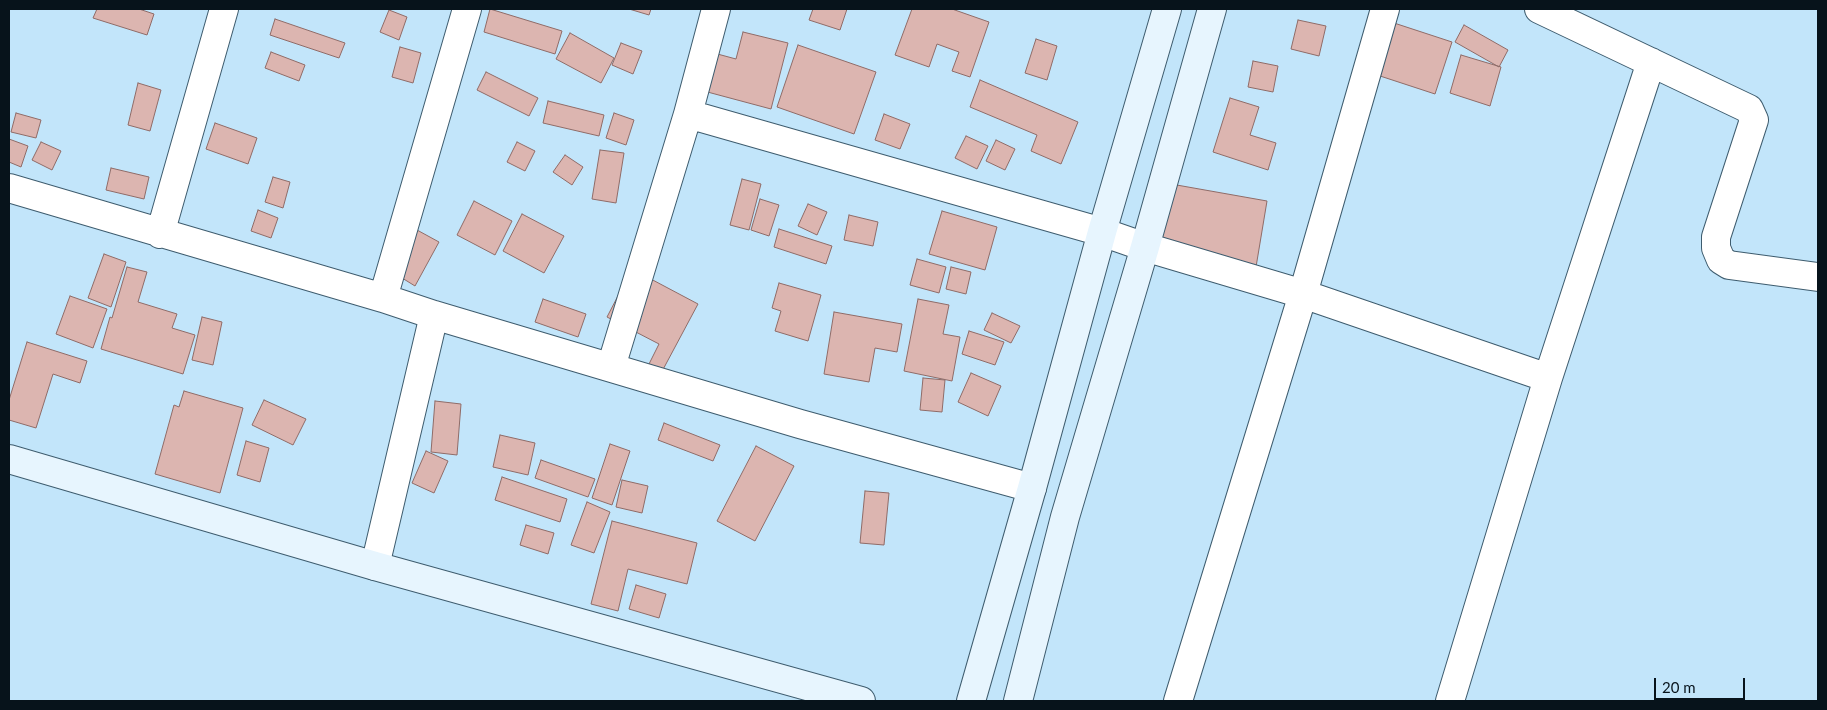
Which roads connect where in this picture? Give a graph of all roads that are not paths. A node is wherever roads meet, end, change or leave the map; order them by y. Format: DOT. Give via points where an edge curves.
graph roads {
  1 [pos="224,9"];
  2 [pos="467,9"];
  3 [pos="716,9"];
  4 [pos="1166,9"];
  5 [pos="1212,9"];
  6 [pos="1385,9"];
  7 [pos="1539,9"];
  8 [pos="1652,62"];
  9 [pos="688,114"];
  10 [pos="9,188"];
  11 [pos="1102,232"];
  12 [pos="160,234"];
  13 [pos="1145,247"];
  14 [pos="1818,277"];
  15 [pos="1303,294"];
  16 [pos="383,298"];
  17 [pos="434,315"];
  18 [pos="610,367"];
  19 [pos="1548,378"];
  20 [pos="9,459"];
  21 [pos="1032,488"];
  22 [pos="375,566"];
  23 [pos="861,701"];
  24 [pos="971,701"];
  25 [pos="1018,701"];
  26 [pos="1178,701"];
  27 [pos="1450,701"];
  1 -- 12 [label="street"];
  2 -- 16 [label="street"];
  3 -- 9 [label="street"];
  4 -- 11 [label="main road"];
  5 -- 13 [label="main road"];
  6 -- 15 [label="street"];
  7 -- 8 [label="street"];
  8 -- 14 [label="street" via="1742,105 1752,113 1754,120 1716,237 1721,260 1729,265"];
  8 -- 19 [label="street"];
  9 -- 11 [label="street"];
  9 -- 18 [label="street"];
  10 -- 12 [label="street"];
  11 -- 13 [label="street"];
  11 -- 21 [label="main road"];
  12 -- 16 [label="street"];
  13 -- 15 [label="street"];
  13 -- 25 [label="main road" via="1065,517"];
  15 -- 19 [label="street"];
  15 -- 26 [label="street"];
  16 -- 17 [label="street"];
  17 -- 18 [label="street"];
  17 -- 22 [label="street"];
  18 -- 21 [label="street"];
  19 -- 27 [label="street"];
  20 -- 22 [label="main road"];
  21 -- 24 [label="main road"];
  22 -- 23 [label="main road"];
}
